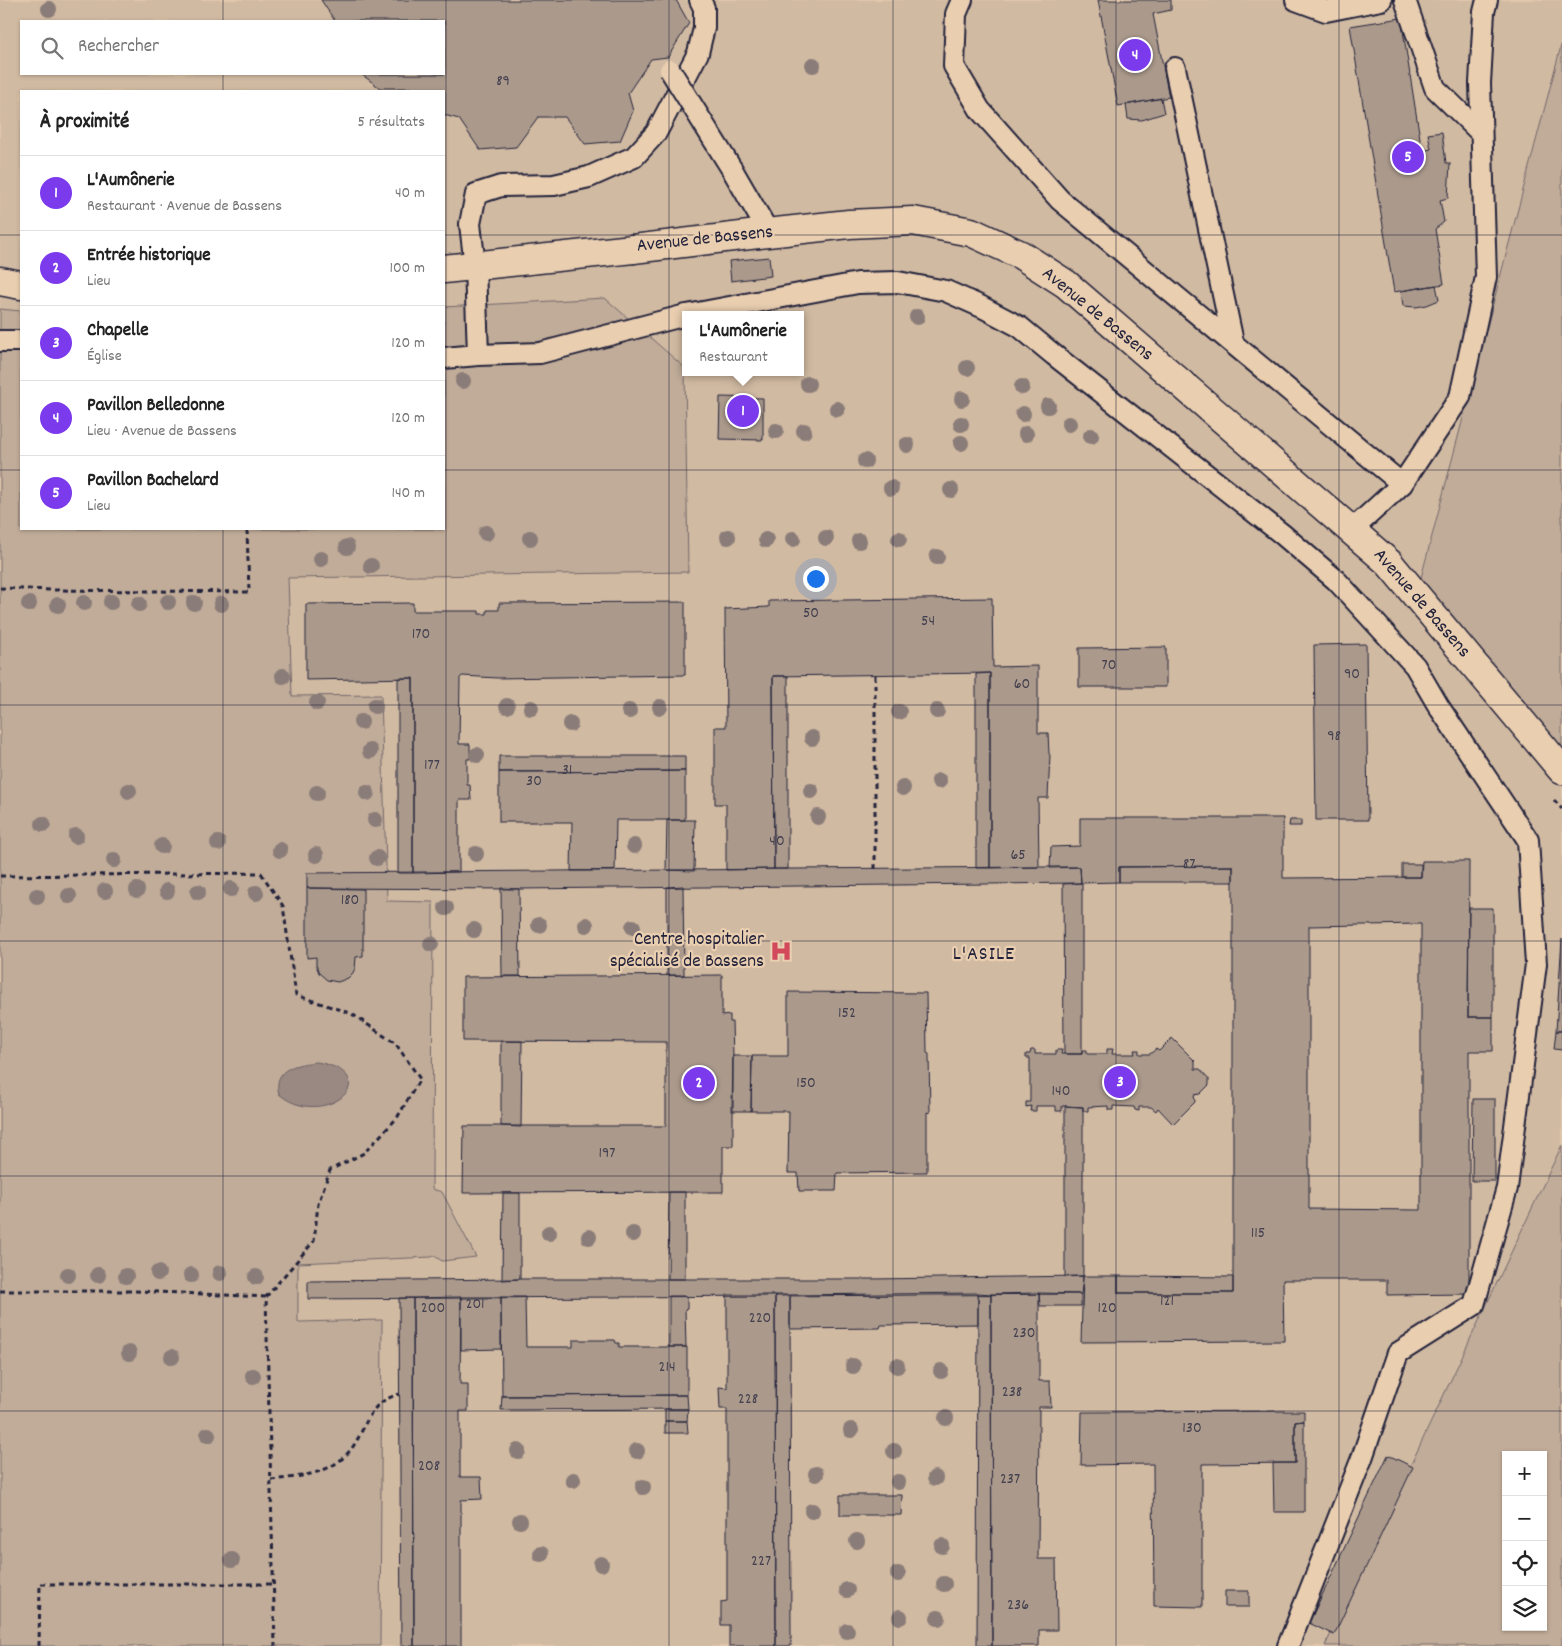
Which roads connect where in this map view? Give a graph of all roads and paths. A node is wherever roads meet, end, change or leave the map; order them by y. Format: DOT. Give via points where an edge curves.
graph roads {
  1 [pos="700,0"];
  2 [pos="962,0"];
  3 [pos="1296,0"];
  4 [pos="1381,0"];
  5 [pos="1405,0"];
  6 [pos="1487,0"];
  7 [pos="1175,68"];
  8 [pos="670,70"];
  9 [pos="1481,133"];
  10 [pos="763,234"];
  11 [pos="475,266"];
  12 [pos="445,269"];
  13 [pos="0,280"];
  14 [pos="20,285"];
  15 [pos="708,311"];
  16 [pos="682,316"];
  17 [pos="0,341"];
  18 [pos="20,341"];
  19 [pos="1232,342"];
  20 [pos="478,354"];
  21 [pos="445,358"];
  22 [pos="1402,484"];
  23 [pos="247,530"];
  24 [pos="1352,530"];
  25 [pos="0,588"];
  26 [pos="875,675"];
  27 [pos="1562,770"];
  28 [pos="875,869"];
  29 [pos="0,876"];
  30 [pos="0,1292"];
  31 [pos="266,1297"];
  32 [pos="400,1394"];
  33 [pos="271,1480"];
  34 [pos="273,1584"];
  35 [pos="40,1646"];
  36 [pos="275,1646"];
  37 [pos="1288,1646"];
  1 -- 11 [label="lane" via="704,8 704,28 698,53 656,133 634,157 589,177 554,185 501,186 476,194 470,224"];
  2 -- 19 [label="lane" via="956,14 954,66 980,110 1060,200"];
  3 -- 4 [label="lane" via="1326,11"];
  5 -- 9 [label="lane" via="1435,88"];
  6 -- 9 [label="lane" via="1480,83"];
  7 -- 19 [label="lane"];
  8 -- 10 [label="lane, bridge" via="734,171"];
  9 -- 22 [label="lane" via="1486,277 1460,397"];
  10 -- 11 [label="main road, Avenue de Bassens"];
  10 -- 24 [label="main road, Avenue de Bassens" via="913,221 971,232 1021,255 1066,284"];
  11 -- 12 [label="main road, Avenue de Bassens"];
  11 -- 20 [label="lane"];
  13 -- 14 [label="main road"];
  15 -- 37 [label="lane" via="858,283 898,282 946,291 1020,327 1336,580 1415,666 1528,840 1536,964 1507,1188 1474,1306 1398,1353 1362,1458"];
  16 -- 20 [label="lane" via="540,352"];
  17 -- 18 [label="lane"];
  19 -- 22 [label="lane"];
  20 -- 21 [label="lane"];
  22 -- 24 [label="lane"];
  23 -- 25 [label="path" via="249,592"];
  24 -- 27 [label="main road, Avenue de Bassens" via="1389,563"];
  26 -- 28 [label="path"];
  29 -- 31 [label="path" via="261,872 283,906 296,995 352,1014 396,1044 420,1078 397,1118 364,1153 330,1170 318,1204 314,1241"];
  30 -- 31 [label="path" via="136,1292"];
  31 -- 33 [label="path"];
  32 -- 33 [label="path" via="388,1397 372,1410 346,1455 329,1468 304,1476"];
  33 -- 34 [label="path"];
  34 -- 35 [label="path" via="40,1584"];
  34 -- 36 [label="path"];
}
